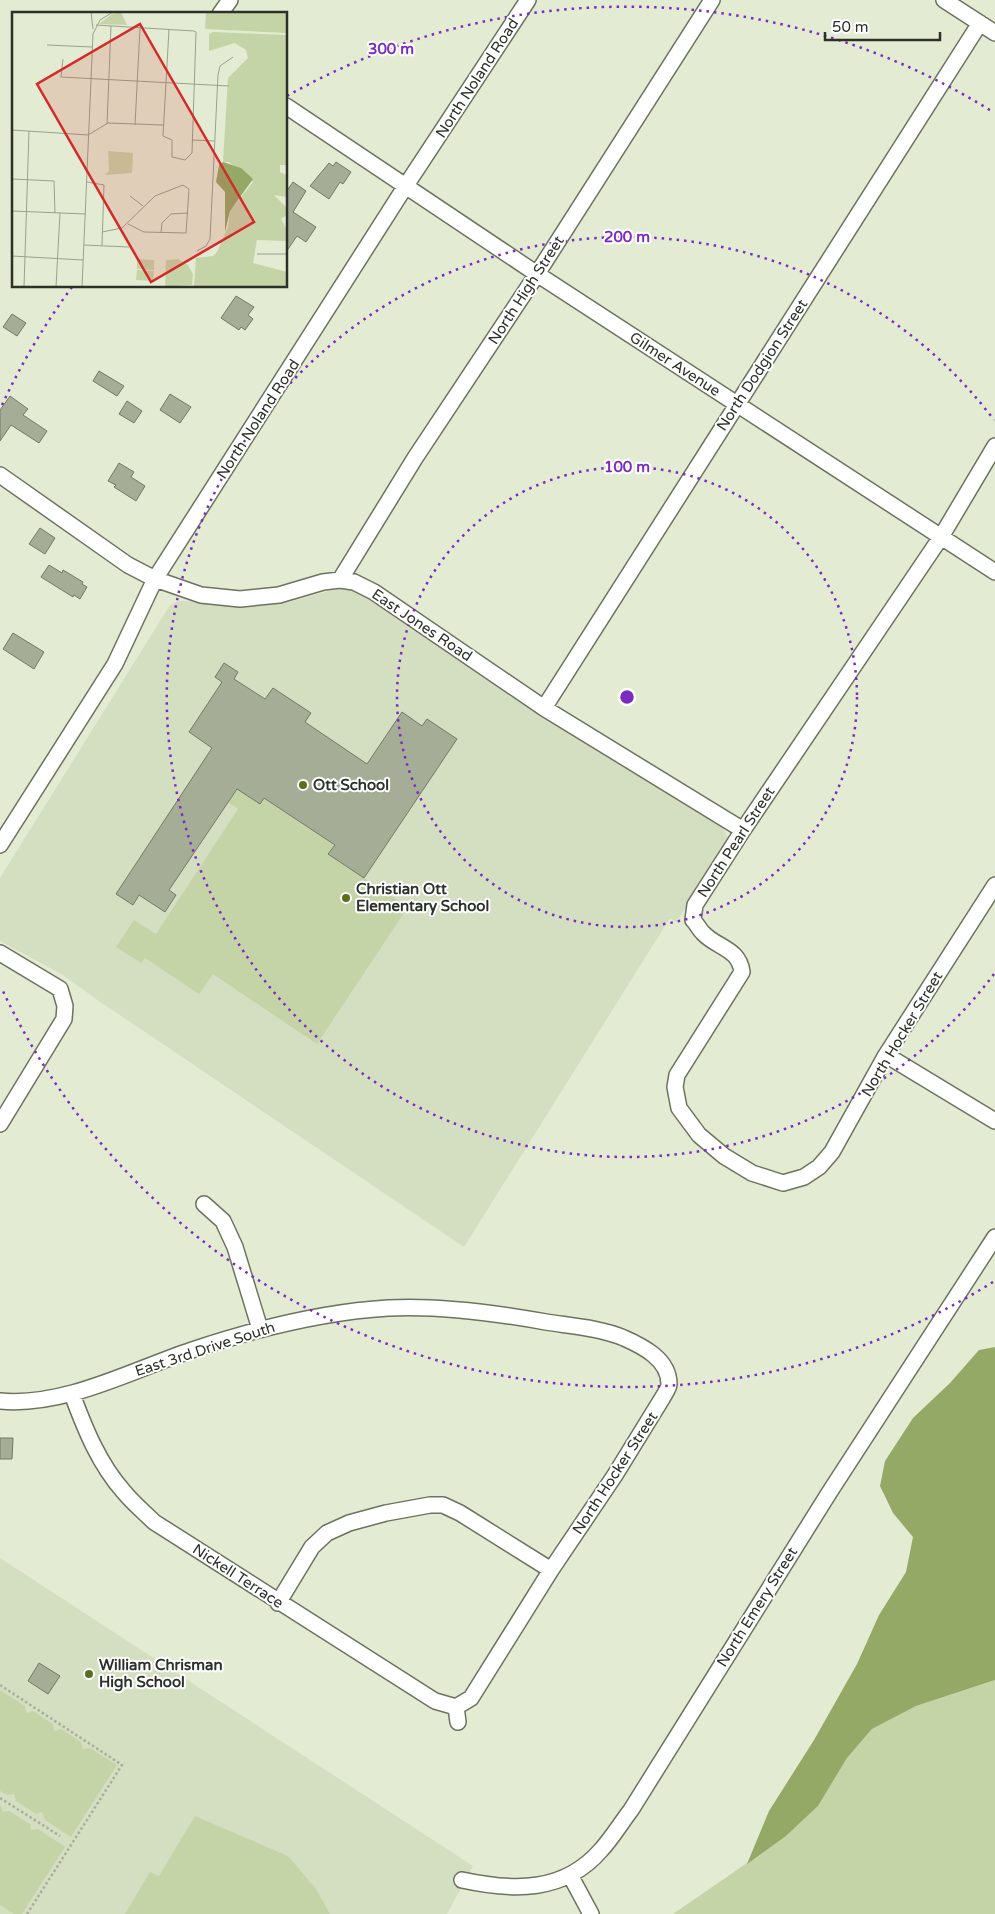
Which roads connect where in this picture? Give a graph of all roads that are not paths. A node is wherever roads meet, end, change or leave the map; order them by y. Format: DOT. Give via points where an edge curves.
graph roads {
  1 [pos="230,0"];
  2 [pos="528,0"];
  3 [pos="712,0"];
  4 [pos="944,0"];
  5 [pos="221,12"];
  6 [pos="980,23"];
  7 [pos="995,33"];
  8 [pos="288,107"];
  9 [pos="406,187"];
  10 [pos="537,274"];
  11 [pos="737,404"];
  12 [pos="995,446"];
  13 [pos="0,475"];
  14 [pos="941,537"];
  15 [pos="995,572"];
  16 [pos="155,580"];
  17 [pos="340,580"];
  18 [pos="544,708"];
  19 [pos="743,830"];
  20 [pos="0,845"];
  21 [pos="995,885"];
  22 [pos="0,953"];
  23 [pos="886,1054"];
  24 [pos="995,1121"];
  25 [pos="0,1124"];
  26 [pos="804,1177"];
  27 [pos="204,1204"];
  28 [pos="995,1238"];
  29 [pos="260,1329"];
  30 [pos="667,1372"];
  31 [pos="72,1394"];
  32 [pos="0,1401"];
  33 [pos="551,1570"];
  34 [pos="278,1602"];
  35 [pos="457,1714"];
  36 [pos="570,1875"];
  37 [pos="462,1880"];
  38 [pos="591,1914"];
  1 -- 5 [label="street"];
  2 -- 9 [label="street, North Noland Road"];
  3 -- 10 [label="street, North High Street"];
  4 -- 6 [label="street"];
  6 -- 7 [label="street"];
  6 -- 11 [label="street, North Dodgion Street"];
  8 -- 9 [label="street, Gilmer Avenue"];
  9 -- 10 [label="street, Gilmer Avenue"];
  9 -- 16 [label="street, North Noland Road"];
  10 -- 11 [label="street, Gilmer Avenue"];
  10 -- 17 [label="street, North High Street" via="415,458"];
  11 -- 14 [label="street, Gilmer Avenue"];
  11 -- 18 [label="street, North Dodgion Street"];
  12 -- 14 [label="street, North Pearl Street"];
  13 -- 16 [label="street, East Jones Road"];
  14 -- 15 [label="street, Gilmer Avenue"];
  14 -- 19 [label="street, North Pearl Street"];
  16 -- 17 [label="street, East Jones Road" via="201,595 240,599 279,595"];
  16 -- 20 [label="street, North Noland Road" via="115,664"];
  17 -- 18 [label="street, East Jones Road" via="354,582 374,592"];
  18 -- 19 [label="street, East Jones Road"];
  19 -- 26 [label="street, North Pearl Street" via="695,905 694,920 704,934 736,957 742,972 677,1075 676,1094 679,1108 699,1136 724,1156 752,1173 783,1183"];
  21 -- 23 [label="street, North Hocker Street"];
  22 -- 25 [label="street" via="60,989 65,1006 64,1019"];
  23 -- 24 [label="street"];
  23 -- 26 [label="street, North Hocker Street" via="832,1152 820,1167"];
  27 -- 29 [label="street" via="222,1221 236,1247"];
  28 -- 36 [label="street, North Emery Street" via="829,1493 631,1810 601,1850"];
  29 -- 30 [label="street, East 3rd Drive South" via="388,1308 502,1314 613,1334 640,1345 656,1356"];
  29 -- 31 [label="street, East 3rd Drive South"];
  30 -- 33 [label="street, North Hocker Street" via="669,1385 663,1397"];
  31 -- 32 [label="street, East 3rd Drive South"];
  31 -- 34 [label="street, Nickell Terrace" via="87,1434 123,1492 154,1522"];
  33 -- 34 [label="street" via="460,1513 443,1505 430,1505 386,1513 327,1533 312,1547"];
  33 -- 35 [label="street, North Hocker Street" via="471,1698"];
  34 -- 35 [label="street, Nickell Terrace"];
  36 -- 37 [label="street, North Emery Street" via="523,1888 492,1887"];
  36 -- 38 [label="street"];
}
